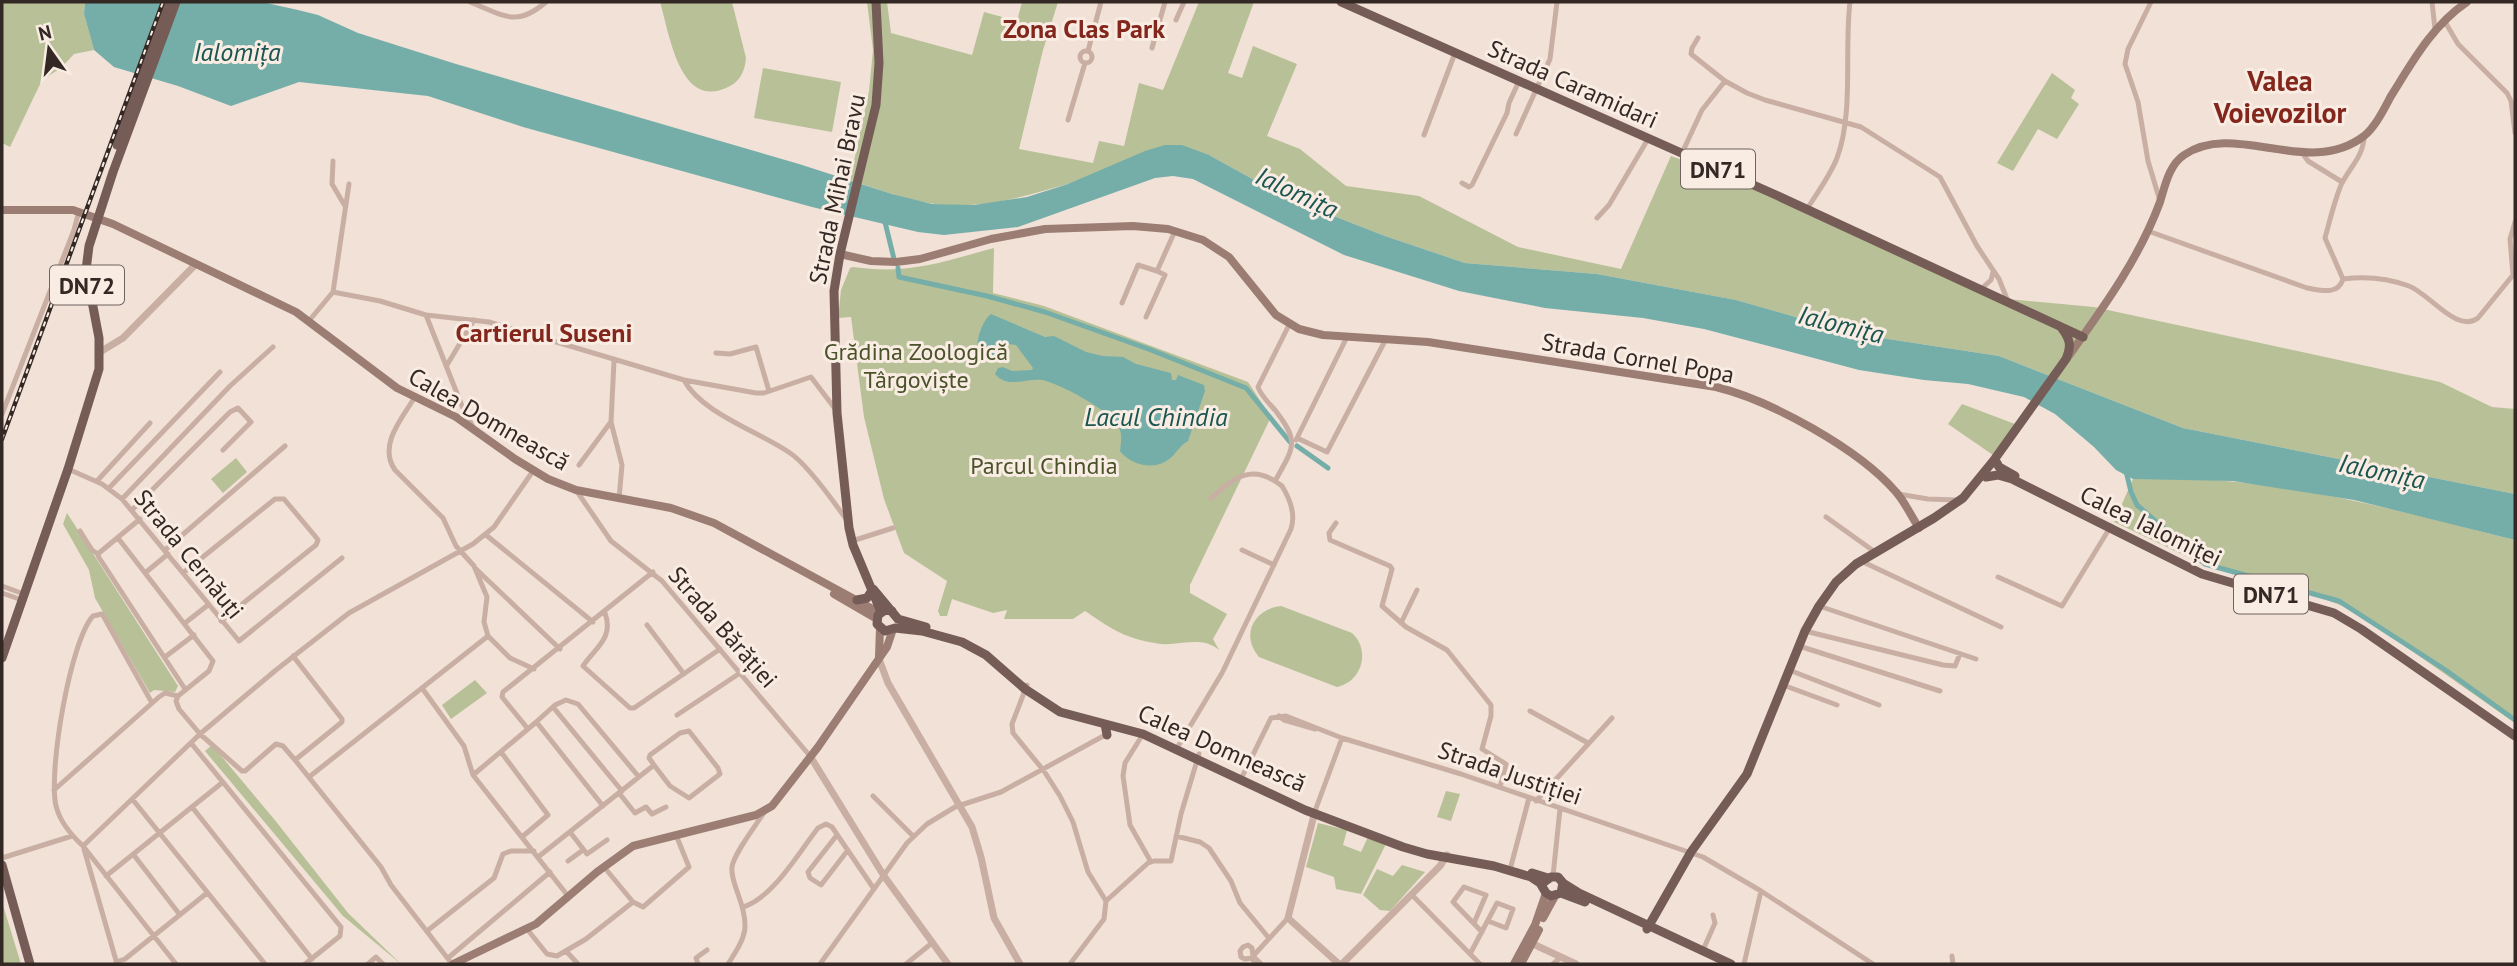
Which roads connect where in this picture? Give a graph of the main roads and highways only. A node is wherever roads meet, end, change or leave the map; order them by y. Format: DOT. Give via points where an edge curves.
graph roads {
  1 [pos="169,2"];
  2 [pos="176,2"];
  3 [pos="876,2"];
  4 [pos="1341,2"];
  5 [pos="2467,2"];
  6 [pos="128,122"];
  7 [pos="2,210"];
  8 [pos="97,218"];
  9 [pos="844,255"];
  10 [pos="195,266"];
  11 [pos="2092,324"];
  12 [pos="2065,328"];
  13 [pos="2081,339"];
  14 [pos="2066,359"];
  15 [pos="414,399"];
  16 [pos="463,420"];
  17 [pos="1995,464"];
  18 [pos="532,473"];
  19 [pos="2010,476"];
  20 [pos="577,492"];
  21 [pos="619,498"];
  22 [pos="836,506"];
  23 [pos="846,513"];
  24 [pos="2111,527"];
  25 [pos="1919,528"];
  26 [pos="873,589"];
  27 [pos="857,604"];
  28 [pos="880,618"];
  29 [pos="894,622"];
  30 [pos="2,658"];
  31 [pos="879,659"];
  32 [pos="1025,691"];
  33 [pos="1109,727"];
  34 [pos="2515,729"];
  35 [pos="2515,736"];
  36 [pos="1178,746"];
  37 [pos="1314,812"];
  38 [pos="1447,857"];
  39 [pos="2,865"];
  40 [pos="1551,877"];
  41 [pos="1554,891"];
  42 [pos="1649,924"];
  43 [pos="1702,952"];
  44 [pos="453,963"];
  45 [pos="1718,963"];
  46 [pos="30,964"];
  47 [pos="1514,964"];
  48 [pos="1521,964"];
  49 [pos="1731,964"];
  1 -- 6 [label="main road, DN72"];
  2 -- 6 [label="main road, DN72"];
  3 -- 9 [label="main road, Strada Mihai Bravu" via="879,49 874,118 846,229"];
  4 -- 12 [label="main road, Strada Caramidari / DN71"];
  5 -- 11 [label="main road" via="2435,29 2376,122 2348,145 2303,154 2251,145 2205,146 2183,156 2148,231"];
  6 -- 8 [label="main road, DN72"];
  7 -- 8 [label="main road" via="79,211"];
  8 -- 10 [label="main road, Calea Domnească"];
  8 -- 10 [label="main road, Calea Domnească"];
  8 -- 30 [label="main road, DN72" via="86,264 100,352 95,385"];
  9 -- 23 [label="main road, Strada Mihai Bravu" via="836,272 834,315"];
  9 -- 25 [label="main road, Strada Cornel Popa" via="877,262 913,260 1045,229 1133,226 1175,231 1203,240 1229,257 1276,315 1312,333 1436,343 1728,390 1775,410 1863,463 1898,494"];
  10 -- 15 [label="main road, Calea Domnească" via="276,302"];
  11 -- 12 [label="main road"];
  11 -- 13 [label="main road"];
  12 -- 13 [label="main road"];
  12 -- 14 [label="main road" via="2071,348"];
  13 -- 14 [label="main road"];
  14 -- 17 [label="main road"];
  15 -- 16 [label="main road, Calea Domnească"];
  15 -- 16 [label="main road, Calea Domnească"];
  16 -- 18 [label="main road, Calea Domnească"];
  16 -- 18 [label="main road, Calea Domnească"];
  17 -- 19 [label="main road"];
  17 -- 19 [label="main road, Calea Ialomiței" via="1998,475"];
  17 -- 25 [label="main road" via="1961,500"];
  18 -- 20 [label="main road, Calea Domnească"];
  19 -- 24 [label="main road, Calea Ialomiței / DN71"];
  20 -- 21 [label="main road, Calea Domnească"];
  20 -- 21 [label="main road"];
  21 -- 27 [label="main road, Calea Domnească" via="671,508 714,523"];
  22 -- 23 [label="main road" via="842,505"];
  23 -- 26 [label="main road, Strada Mihai Bravu" via="852,541"];
  24 -- 34 [label="main road, Calea Ialomiței / DN71" via="2203,570 2313,600 2349,616"];
  24 -- 35 [label="main road, Calea Ialomiței / DN71" via="2202,574 2334,613"];
  25 -- 42 [label="main road" via="1861,561 1841,577 1819,606 1747,774 1690,852"];
  26 -- 27 [label="main road"];
  26 -- 28 [label="main road"];
  26 -- 29 [label="main road"];
  27 -- 28 [label="main road, Calea Domnească"];
  28 -- 29 [label="main road, Calea Domnească"];
  28 -- 29 [label="main road, Calea Domnească" via="885,631"];
  28 -- 31 [label="main road"];
  29 -- 31 [label="main road"];
  29 -- 32 [label="main road, Calea Domnească" via="981,652"];
  29 -- 32 [label="main road, Calea Domnească" via="947,632 975,644"];
  31 -- 44 [label="main road" via="765,811 633,846 527,929"];
  32 -- 33 [label="main road, Calea Domnească"];
  32 -- 33 [label="main road, Calea Domnească" via="1065,714"];
  33 -- 36 [label="main road, Calea Domnească"];
  33 -- 36 [label="main road, Calea Domnească" via="1144,730"];
  36 -- 37 [label="main road, Calea Domnească"];
  37 -- 38 [label="main road, Calea Domnească"];
  37 -- 38 [label="main road, Calea Domnească" via="1403,846"];
  38 -- 40 [label="main road, Calea Domnească"];
  38 -- 41 [label="main road, Calea Domnească" via="1509,870"];
  39 -- 46 [label="main road"];
  40 -- 41 [label="main road"];
  40 -- 41 [label="main road, Calea Domnească" via="1558,877"];
  41 -- 42 [label="main road, Calea Domnească"];
  41 -- 42 [label="main road, Calea Domnească" via="1579,893"];
  41 -- 47 [label="main road"];
  41 -- 48 [label="main road"];
  42 -- 43 [label="main road, Calea Domnească"];
  42 -- 43 [label="main road, Calea Domnească"];
  43 -- 45 [label="main road"];
  43 -- 49 [label="main road, Calea Domnească"];
}
